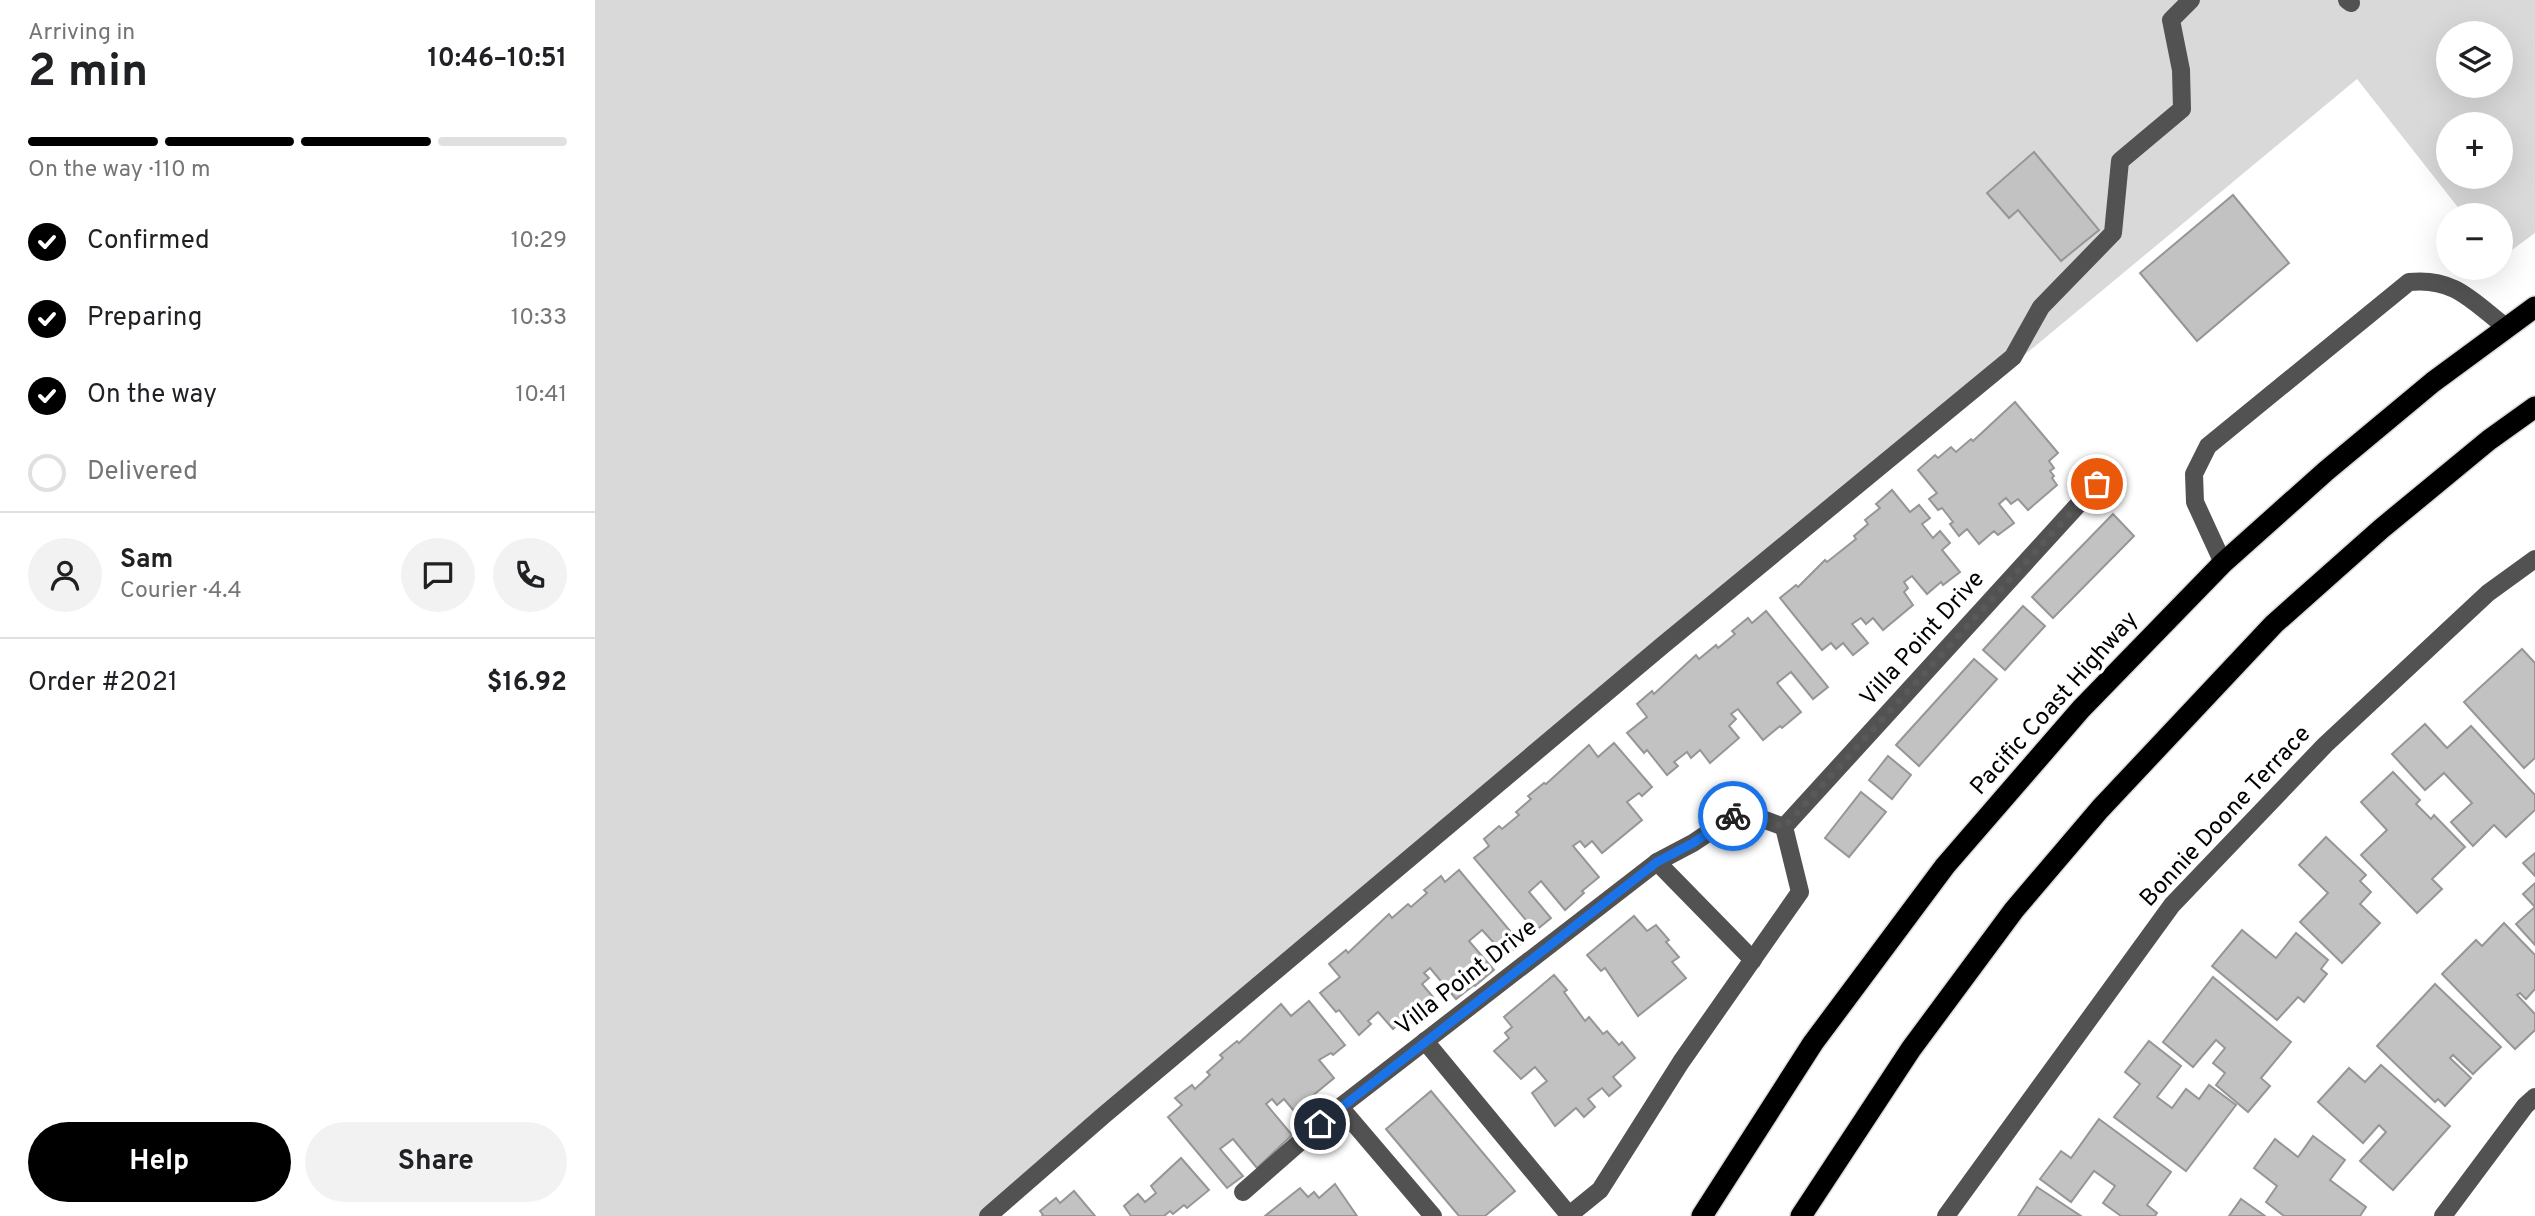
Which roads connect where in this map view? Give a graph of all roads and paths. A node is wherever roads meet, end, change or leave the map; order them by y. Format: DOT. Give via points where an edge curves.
graph roads {
  1 [pos="2191,0"];
  2 [pos="2535,307"];
  3 [pos="2507,328"];
  4 [pos="2535,407"];
  5 [pos="2097,484"];
  6 [pos="2535,559"];
  7 [pos="2223,562"];
  8 [pos="1784,827"];
  9 [pos="1657,862"];
  10 [pos="1753,960"];
  11 [pos="1425,1041"];
  12 [pos="2535,1097"];
  13 [pos="1340,1107"];
  14 [pos="1243,1192"];
  15 [pos="988,1216"];
  16 [pos="1433,1216"];
  17 [pos="1569,1216"];
  18 [pos="1702,1216"];
  19 [pos="1801,1216"];
  20 [pos="1946,1216"];
  21 [pos="2443,1216"];
  1 -- 15 [label="street" via="2171,20 2181,70 2182,109 2120,161 2113,233 2041,307 2013,357 1653,654"];
  2 -- 3 [label="highway, Pacific Coast Highway"];
  3 -- 7 [label="highway, Pacific Coast Highway" via="2433,382"];
  3 -- 7 [label="street" via="2450,285 2409,282 2208,446 2194,474 2195,502"];
  4 -- 19 [label="highway" via="2391,521 2274,624 2100,809 2014,910 1943,1006"];
  5 -- 8 [label="street, Villa Point Drive"];
  6 -- 20 [label="street, Bonnie Doone Terrace" via="2488,593 2325,745 2172,905"];
  7 -- 18 [label="highway, Pacific Coast Highway" via="2081,709 1945,866 1813,1043"];
  8 -- 9 [label="street, Villa Point Drive" via="1741,810"];
  8 -- 10 [label="street" via="1800,891"];
  9 -- 10 [label="street"];
  9 -- 11 [label="street, Villa Point Drive"];
  10 -- 17 [label="street" via="1599,1190"];
  11 -- 13 [label="street, Villa Point Drive"];
  11 -- 17 [label="street"];
  12 -- 21 [label="street"];
  13 -- 14 [label="street, Villa Point Drive"];
  13 -- 16 [label="street"];
}
